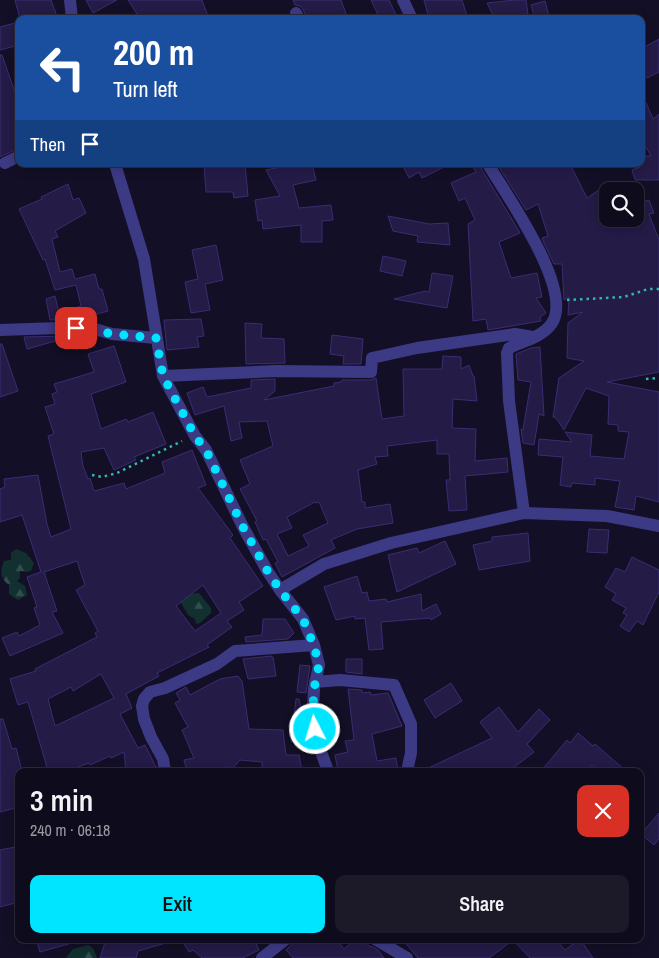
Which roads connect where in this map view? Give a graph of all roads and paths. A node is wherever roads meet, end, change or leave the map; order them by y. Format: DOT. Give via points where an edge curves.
graph roads {
  1 [pos="70,0"];
  2 [pos="403,0"];
  3 [pos="72,15"];
  4 [pos="410,15"];
  5 [pos="15,158"];
  6 [pos="5,163"];
  7 [pos="116,167"];
  8 [pos="490,167"];
  9 [pos="659,289"];
  10 [pos="556,299"];
  11 [pos="0,330"];
  12 [pos="533,337"];
  13 [pos="156,338"];
  14 [pos="163,376"];
  15 [pos="659,378"];
  16 [pos="646,379"];
  17 [pos="195,436"];
  18 [pos="92,475"];
  19 [pos="524,513"];
  20 [pos="659,526"];
  21 [pos="280,590"];
  22 [pos="314,646"];
  23 [pos="316,682"];
  24 [pos="164,768"];
  25 [pos="327,768"];
  26 [pos="408,768"];
  27 [pos="281,943"];
  28 [pos="382,943"];
  29 [pos="262,958"];
  30 [pos="407,958"];
  1 -- 3 [label="street"];
  2 -- 4 [label="street"];
  5 -- 6 [label="street"];
  7 -- 13 [label="street" via="144,259"];
  8 -- 10 [label="street" via="544,258"];
  9 -- 10 [label="path" via="624,297"];
  10 -- 12 [label="street" via="552,324"];
  11 -- 13 [label="street" via="88,328"];
  12 -- 14 [label="street" via="515,334 416,348 372,358 371,372 276,371"];
  12 -- 19 [label="street" via="509,348 506,353"];
  13 -- 14 [label="street"];
  14 -- 17 [label="street"];
  15 -- 16 [label="path"];
  17 -- 18 [label="path" via="117,474"];
  17 -- 21 [label="street" via="206,450 243,527"];
  19 -- 20 [label="street" via="607,516"];
  19 -- 21 [label="street" via="391,543 324,564"];
  21 -- 22 [label="street" via="303,619"];
  22 -- 23 [label="street" via="319,665"];
  22 -- 24 [label="street" via="235,652 217,664 150,692 144,699 143,713"];
  23 -- 25 [label="street" via="315,729"];
  23 -- 26 [label="street" via="340,680 394,685 412,724"];
  27 -- 29 [label="street"];
  28 -- 30 [label="street"];
}
